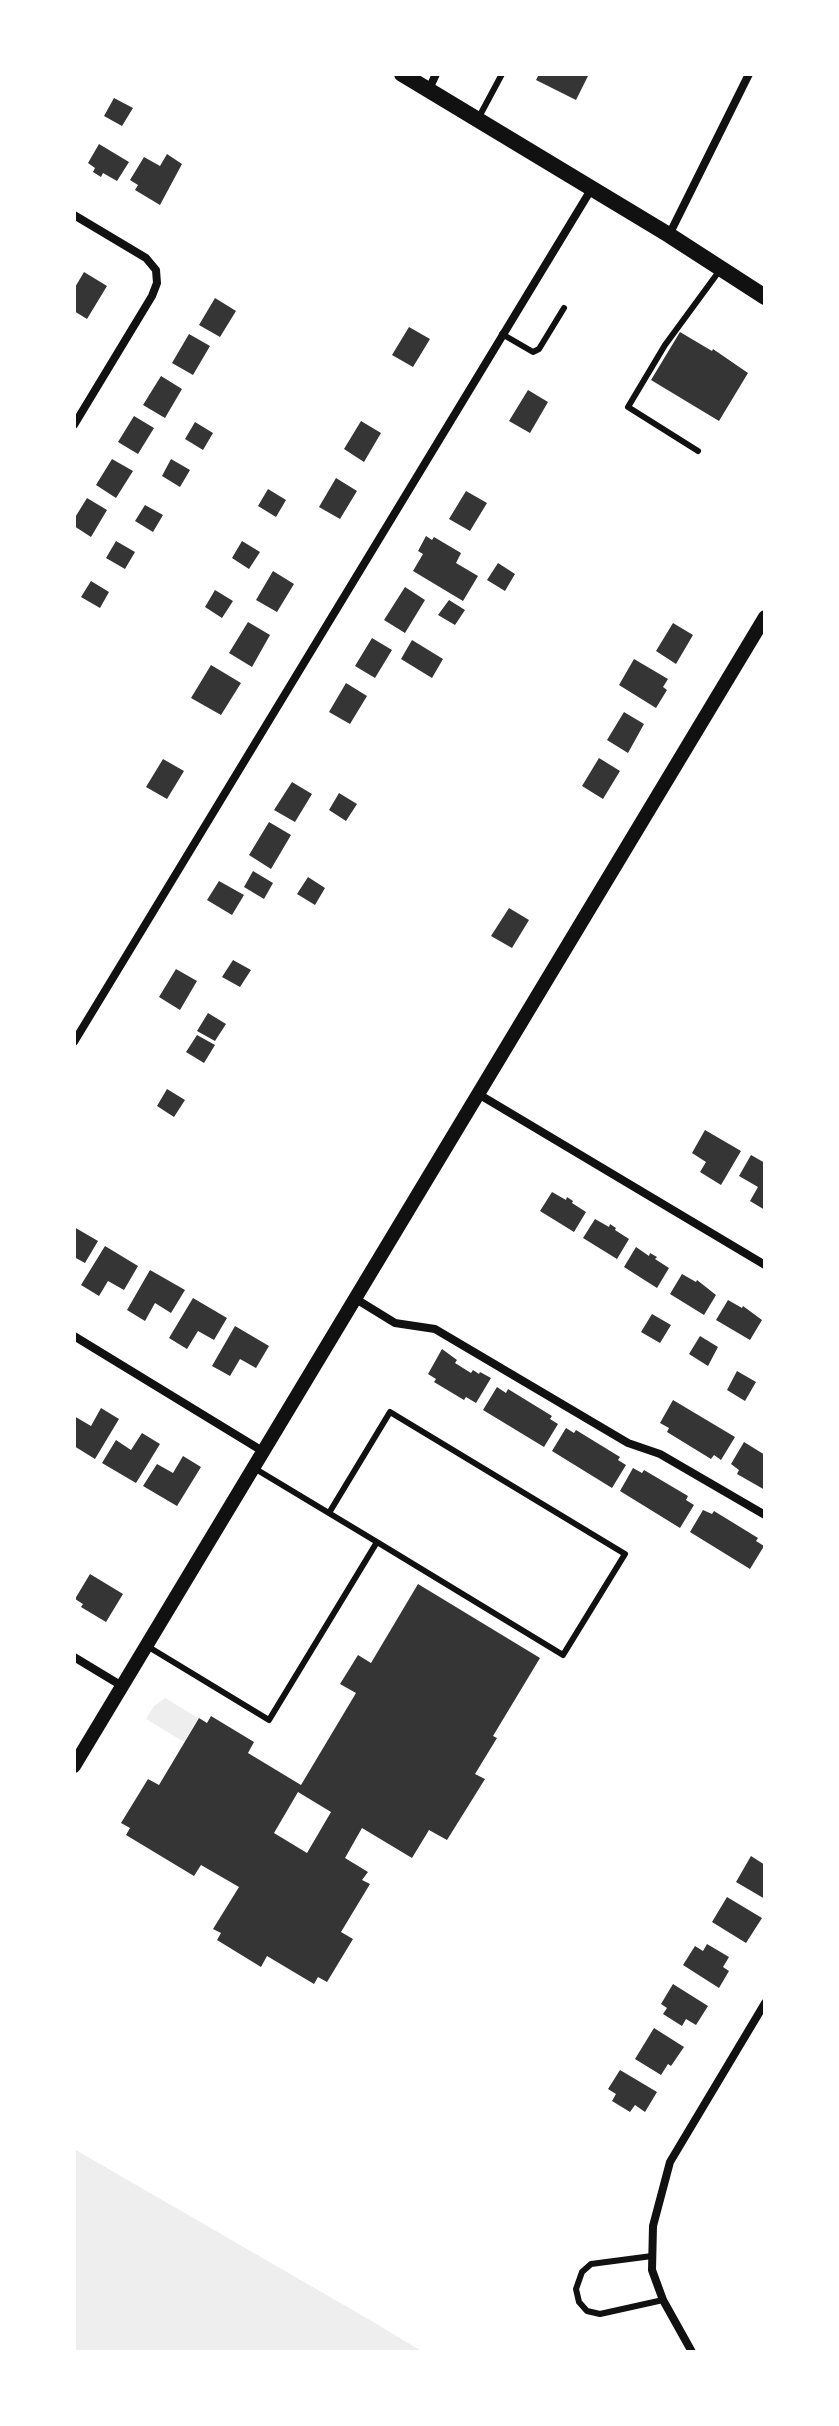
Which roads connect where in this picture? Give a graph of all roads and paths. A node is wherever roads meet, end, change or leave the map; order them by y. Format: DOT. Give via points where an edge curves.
graph roads {
  1 [pos="402,74"];
  2 [pos="436,74"];
  3 [pos="502,74"];
  4 [pos="749,74"];
  5 [pos="428,90"];
  6 [pos="478,120"];
  7 [pos="592,188"];
  8 [pos="74,215"];
  9 [pos="669,235"];
  10 [pos="721,270"];
  11 [pos="765,297"];
  12 [pos="564,308"];
  13 [pos="502,334"];
  14 [pos="74,425"];
  15 [pos="698,451"];
  16 [pos="765,617"];
  17 [pos="74,1042"];
  18 [pos="480,1095"];
  19 [pos="765,1265"];
  20 [pos="356,1299"];
  21 [pos="74,1336"];
  22 [pos="264,1452"];
  23 [pos="254,1468"];
  24 [pos="329,1513"];
  25 [pos="765,1515"];
  26 [pos="377,1542"];
  27 [pos="147,1646"];
  28 [pos="74,1657"];
  29 [pos="122,1686"];
  30 [pos="74,1766"];
  31 [pos="765,2003"];
  32 [pos="652,2256"];
  33 [pos="663,2300"];
  34 [pos="692,2352"];
  1 -- 5 [label="main road"];
  2 -- 5 [label="street"];
  3 -- 6 [label="lane"];
  4 -- 9 [label="street"];
  5 -- 6 [label="main road"];
  6 -- 7 [label="main road"];
  7 -- 9 [label="main road"];
  7 -- 13 [label="street"];
  8 -- 14 [label="street" via="146,258 156,270 157,283"];
  9 -- 10 [label="main road"];
  10 -- 11 [label="main road"];
  10 -- 15 [label="lane" via="665,345 628,407"];
  12 -- 13 [label="lane" via="533,352"];
  13 -- 17 [label="street"];
  16 -- 18 [label="street"];
  18 -- 19 [label="street"];
  18 -- 20 [label="street"];
  20 -- 22 [label="street"];
  20 -- 25 [label="street" via="395,1323 435,1329 628,1443 660,1454"];
  21 -- 22 [label="street"];
  22 -- 23 [label="street"];
  23 -- 24 [label="lane"];
  23 -- 27 [label="street"];
  24 -- 26 [label="lane"];
  24 -- 26 [label="lane" via="390,1412 625,1554 563,1655"];
  26 -- 27 [label="lane" via="269,1720"];
  27 -- 29 [label="street"];
  28 -- 29 [label="street"];
  29 -- 30 [label="street"];
  31 -- 32 [label="street" via="670,2162 653,2226"];
  32 -- 33 [label="street"];
  32 -- 33 [label="lane" via="591,2264 576,2289 579,2302 600,2314"];
  33 -- 34 [label="street"];
}
